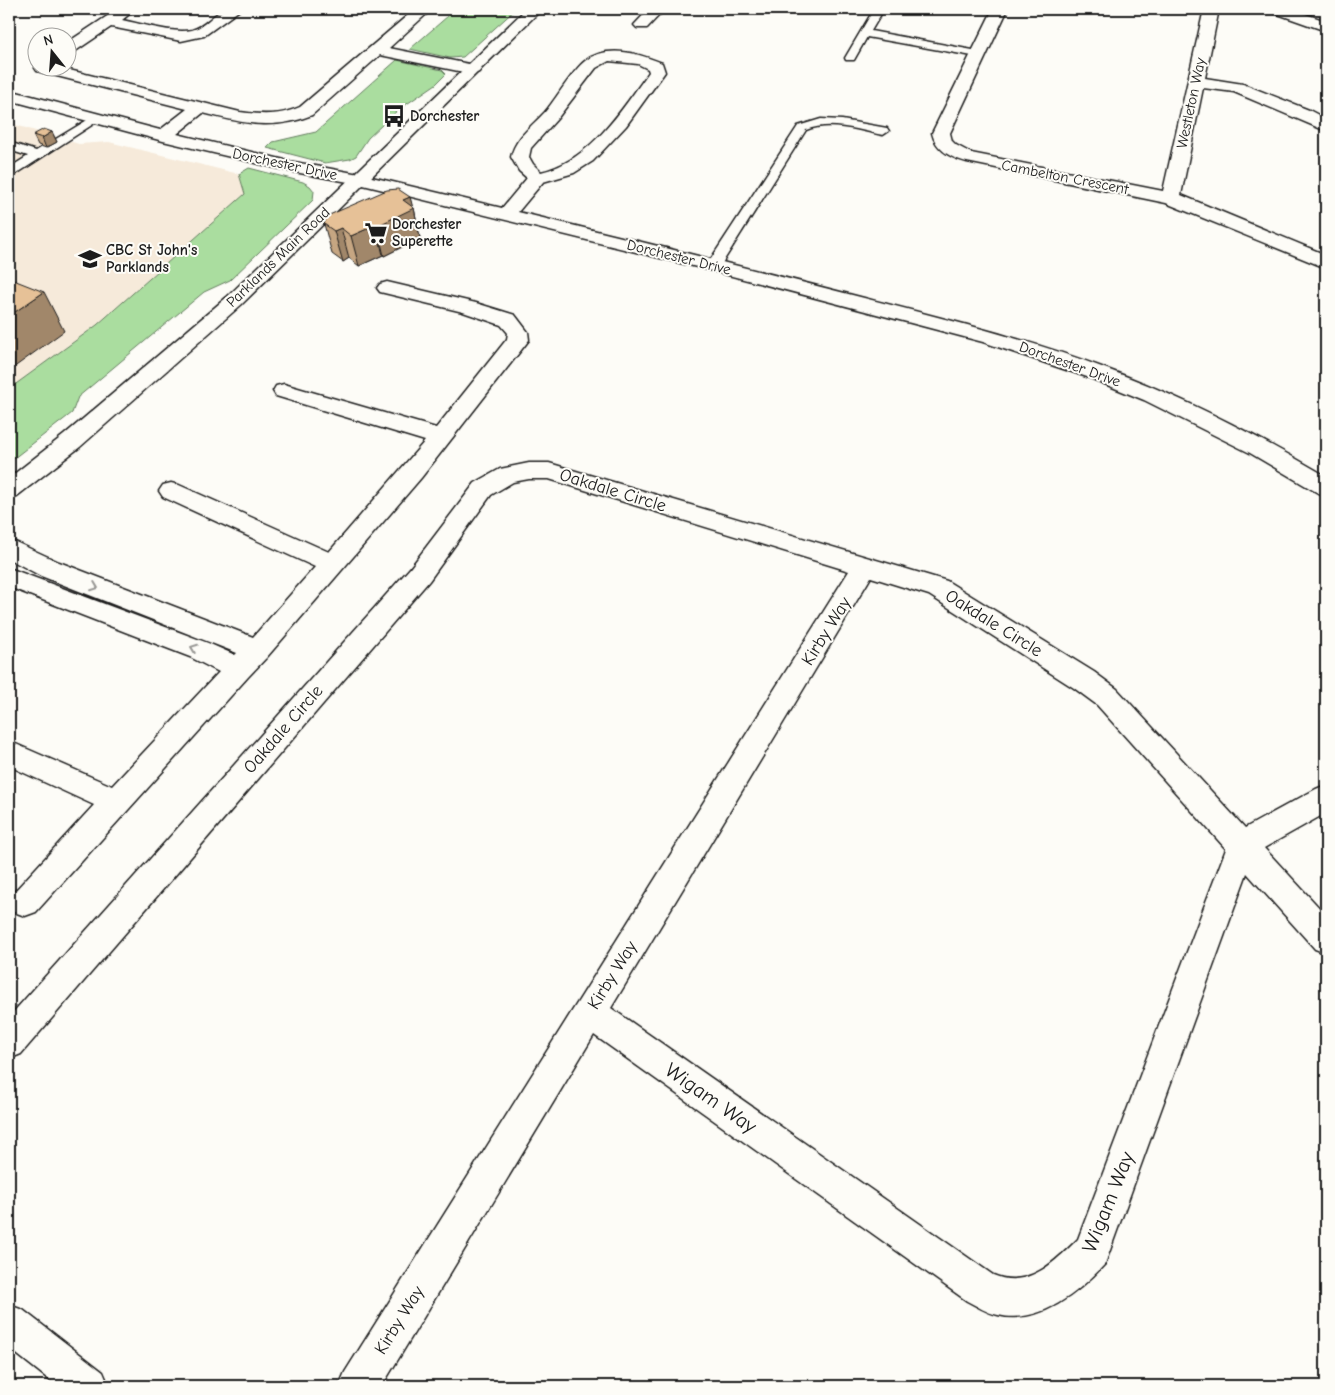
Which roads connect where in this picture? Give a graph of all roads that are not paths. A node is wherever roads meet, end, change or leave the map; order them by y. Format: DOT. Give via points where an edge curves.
graph roads {
  1 [pos="129,9"];
  2 [pos="233,9"];
  3 [pos="424,9"];
  4 [pos="534,9"];
  5 [pos="657,9"];
  6 [pos="879,9"];
  7 [pos="1000,9"];
  8 [pos="1212,9"];
  9 [pos="1277,9"];
  10 [pos="109,22"];
  11 [pos="642,25"];
  12 [pos="1326,26"];
  13 [pos="864,33"];
  14 [pos="78,42"];
  15 [pos="377,50"];
  16 [pos="978,54"];
  17 [pos="850,58"];
  18 [pos="473,69"];
  19 [pos="76,78"];
  20 [pos="1196,82"];
  21 [pos="11,88"];
  22 [pos="200,107"];
  23 [pos="94,119"];
  24 [pos="1326,126"];
  25 [pos="883,131"];
  26 [pos="163,136"];
  27 [pos="9,146"];
  28 [pos="37,155"];
  29 [pos="9,173"];
  30 [pos="537,178"];
  31 [pos="359,179"];
  32 [pos="1171,198"];
  33 [pos="506,215"];
  34 [pos="1326,262"];
  35 [pos="714,265"];
  36 [pos="387,288"];
  37 [pos="284,391"];
  38 [pos="439,437"];
  39 [pos="1326,487"];
  40 [pos="9,490"];
  41 [pos="172,492"];
  42 [pos="9,548"];
  43 [pos="332,564"];
  44 [pos="866,566"];
  45 [pos="30,578"];
  46 [pos="248,659"];
  47 [pos="9,753"];
  48 [pos="1326,798"];
  49 [pos="117,802"];
  50 [pos="1242,845"];
  51 [pos="25,902"];
  52 [pos="1326,938"];
  53 [pos="590,1012"];
  54 [pos="9,1042"];
  55 [pos="9,1324"];
  56 [pos="89,1386"];
  57 [pos="359,1386"];
  1 -- 10 [label="street"];
  2 -- 10 [label="street" via="204,30 188,35 171,35"];
  3 -- 15 [label="street"];
  4 -- 18 [label="street, Parklands Main Road"];
  5 -- 11 [label="street"];
  6 -- 13 [label="lane"];
  7 -- 16 [label="street, Cambelton Crescent"];
  8 -- 20 [label="street, Westleton Way"];
  9 -- 12 [label="street"];
  10 -- 14 [label="street"];
  13 -- 16 [label="lane"];
  13 -- 17 [label="lane"];
  15 -- 18 [label="street"];
  15 -- 22 [label="street" via="306,111 291,118 262,121"];
  16 -- 32 [label="street, Cambelton Crescent" via="941,133 950,149 967,157"];
  18 -- 31 [label="street, Parklands Main Road"];
  19 -- 22 [label="street"];
  20 -- 24 [label="street" via="1237,88"];
  20 -- 32 [label="street, Westleton Way"];
  21 -- 23 [label="street, Dorchester Drive"];
  22 -- 26 [label="street"];
  23 -- 26 [label="street, Dorchester Drive"];
  23 -- 28 [label="lane"];
  25 -- 35 [label="lane" via="835,123 814,123 802,128"];
  26 -- 31 [label="street, Dorchester Drive" via="318,173"];
  27 -- 28 [label="lane"];
  28 -- 29 [label="lane"];
  30 -- 30 [label="street" via="525,167 520,156 522,147 590,65 613,56 656,66 657,72 646,88 579,164 561,173"];
  30 -- 33 [label="street"];
  31 -- 33 [label="street, Dorchester Drive"];
  31 -- 40 [label="street, Parklands Main Road" via="186,344"];
  32 -- 34 [label="street, Cambelton Crescent"];
  33 -- 35 [label="street, Dorchester Drive"];
  35 -- 39 [label="street, Dorchester Drive" via="990,336 1044,353 1152,395 1207,421"];
  36 -- 38 [label="street" via="508,320 518,332 518,340"];
  37 -- 38 [label="street"];
  38 -- 43 [label="street" via="413,472"];
  41 -- 43 [label="street"];
  42 -- 45 [label="street"];
  43 -- 46 [label="street"];
  44 -- 50 [label="street, Oakdale Circle" via="938,588 1107,697"];
  44 -- 53 [label="street, Kirby Way"];
  44 -- 54 [label="street, Oakdale Circle" via="549,471 528,471 498,479 483,489 420,574"];
  45 -- 46 [label="street" via="199,650"];
  46 -- 49 [label="street"];
  47 -- 49 [label="street"];
  48 -- 50 [label="street"];
  49 -- 51 [label="street"];
  50 -- 52 [label="street, Oakdale Circle"];
  50 -- 53 [label="street, Wigam Way" via="1092,1251 1079,1265 1039,1294 999,1296 980,1288"];
  53 -- 57 [label="street, Kirby Way"];
  55 -- 56 [label="street"];
}
